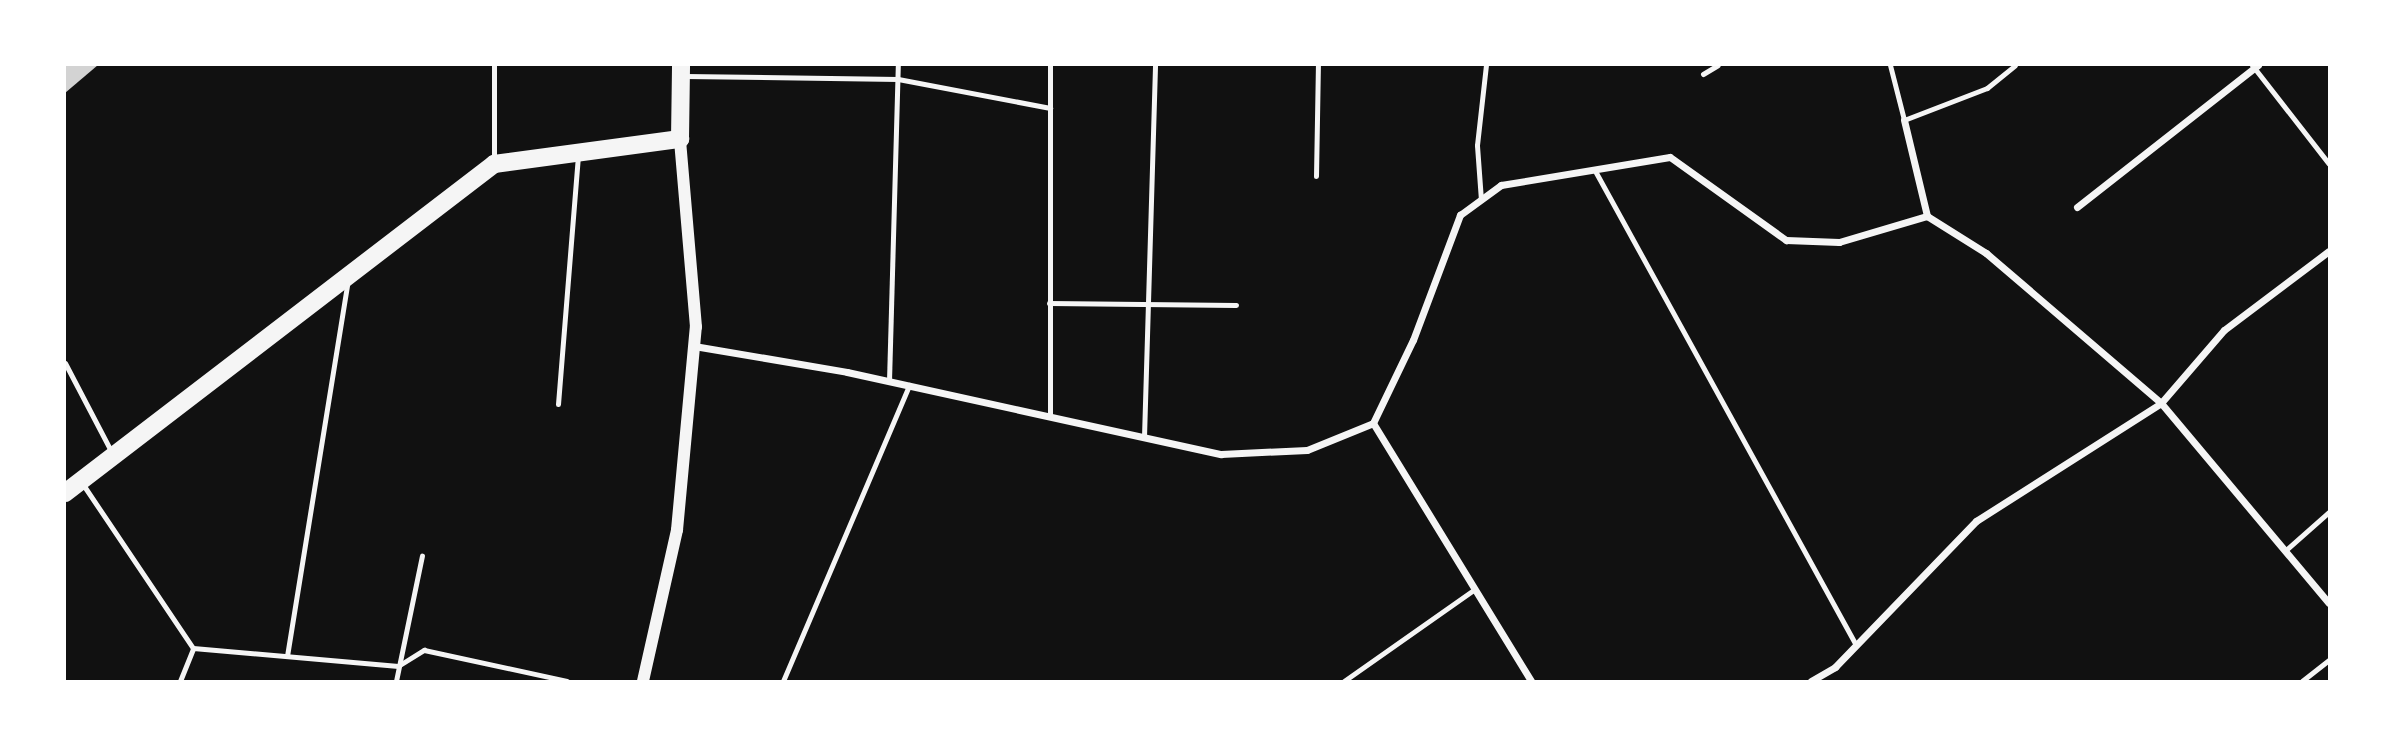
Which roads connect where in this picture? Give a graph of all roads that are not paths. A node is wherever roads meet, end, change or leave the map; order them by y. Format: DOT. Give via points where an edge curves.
graph roads {
  1 [pos="494,65"];
  2 [pos="898,65"];
  3 [pos="1050,65"];
  4 [pos="1155,65"];
  5 [pos="1318,65"];
  6 [pos="1486,65"];
  7 [pos="1718,65"];
  8 [pos="1890,65"];
  9 [pos="2015,65"];
  10 [pos="2254,66"];
  11 [pos="681,71"];
  12 [pos="1703,74"];
  13 [pos="898,79"];
  14 [pos="1050,108"];
  15 [pos="1904,120"];
  16 [pos="680,139"];
  17 [pos="578,153"];
  18 [pos="494,164"];
  19 [pos="2329,164"];
  20 [pos="1594,169"];
  21 [pos="1316,176"];
  22 [pos="1481,200"];
  23 [pos="2077,207"];
  24 [pos="1927,216"];
  25 [pos="2329,251"];
  26 [pos="350,271"];
  27 [pos="1049,303"];
  28 [pos="1148,304"];
  29 [pos="1237,305"];
  30 [pos="694,346"];
  31 [pos="65,363"];
  32 [pos="889,381"];
  33 [pos="909,385"];
  34 [pos="558,404"];
  35 [pos="2161,404"];
  36 [pos="1050,416"];
  37 [pos="1373,423"];
  38 [pos="1144,437"];
  39 [pos="113,455"];
  40 [pos="81,480"];
  41 [pos="65,493"];
  42 [pos="2329,512"];
  43 [pos="2286,550"];
  44 [pos="422,556"];
  45 [pos="1475,589"];
  46 [pos="2329,603"];
  47 [pos="1856,645"];
  48 [pos="194,648"];
  49 [pos="287,656"];
  50 [pos="2329,660"];
  51 [pos="398,666"];
  52 [pos="180,681"];
  53 [pos="396,681"];
  54 [pos="567,681"];
  55 [pos="643,681"];
  56 [pos="783,681"];
  57 [pos="1344,681"];
  58 [pos="1531,681"];
  59 [pos="1811,681"];
  60 [pos="2302,681"];
  1 -- 18 [label="lane"];
  2 -- 13 [label="lane"];
  3 -- 14 [label="lane"];
  4 -- 28 [label="lane"];
  5 -- 21 [label="lane"];
  6 -- 22 [label="lane" via="1477,145"];
  7 -- 12 [label="lane"];
  8 -- 15 [label="lane"];
  9 -- 15 [label="lane" via="1987,88"];
  10 -- 19 [label="lane"];
  10 -- 23 [label="street"];
  11 -- 13 [label="lane"];
  11 -- 16 [label="main road"];
  13 -- 14 [label="lane"];
  13 -- 32 [label="lane"];
  14 -- 27 [label="lane"];
  15 -- 24 [label="street"];
  16 -- 17 [label="main road"];
  16 -- 30 [label="street"];
  17 -- 18 [label="main road"];
  17 -- 34 [label="lane"];
  18 -- 26 [label="main road"];
  20 -- 22 [label="street" via="1501,185"];
  20 -- 24 [label="street" via="1670,157 1786,240 1839,242"];
  20 -- 47 [label="lane"];
  22 -- 37 [label="street" via="1460,215 1413,340"];
  24 -- 35 [label="street" via="1986,253"];
  25 -- 35 [label="street" via="2224,330"];
  26 -- 39 [label="main road"];
  26 -- 49 [label="lane"];
  27 -- 28 [label="lane"];
  27 -- 36 [label="lane"];
  28 -- 29 [label="lane"];
  28 -- 38 [label="lane"];
  30 -- 32 [label="street"];
  30 -- 55 [label="street" via="677,530"];
  31 -- 39 [label="lane"];
  32 -- 33 [label="street"];
  33 -- 36 [label="street"];
  33 -- 56 [label="lane"];
  35 -- 43 [label="street"];
  35 -- 47 [label="street" via="1976,521"];
  36 -- 38 [label="street"];
  37 -- 38 [label="street" via="1307,450 1221,454"];
  37 -- 45 [label="street"];
  39 -- 40 [label="main road"];
  40 -- 41 [label="main road"];
  40 -- 48 [label="lane"];
  42 -- 43 [label="lane"];
  43 -- 46 [label="street"];
  44 -- 51 [label="lane"];
  45 -- 57 [label="lane"];
  45 -- 58 [label="street"];
  47 -- 59 [label="street"];
  48 -- 49 [label="lane"];
  48 -- 52 [label="lane"];
  49 -- 51 [label="lane"];
  50 -- 60 [label="lane"];
  51 -- 53 [label="lane"];
  51 -- 54 [label="lane" via="425,650"];
}
